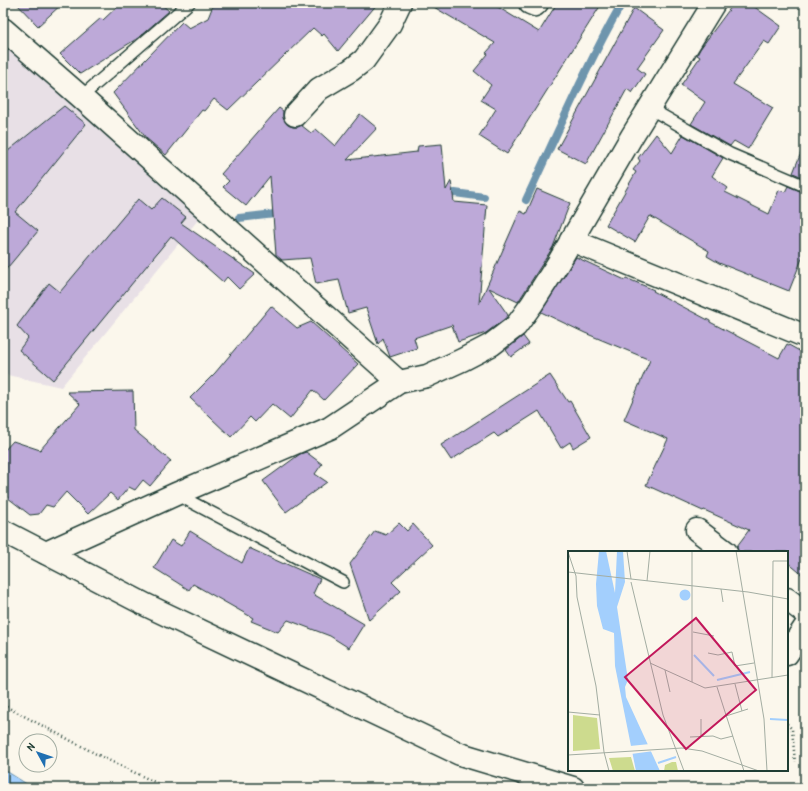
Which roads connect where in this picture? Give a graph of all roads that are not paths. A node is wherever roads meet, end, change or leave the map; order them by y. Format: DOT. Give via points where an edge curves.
graph roads {
  1 [pos="189,3"];
  2 [pos="400,3"];
  3 [pos="530,3"];
  4 [pos="537,3"];
  5 [pos="714,3"];
  6 [pos="3,29"];
  7 [pos="81,97"];
  8 [pos="649,108"];
  9 [pos="295,115"];
  10 [pos="805,186"];
  11 [pos="571,240"];
  12 [pos="805,336"];
  13 [pos="399,382"];
  14 [pos="176,494"];
  15 [pos="698,530"];
  16 [pos="3,531"];
  17 [pos="725,551"];
  18 [pos="46,553"];
  19 [pos="343,582"];
  20 [pos="788,600"];
  21 [pos="805,613"];
  22 [pos="805,627"];
  23 [pos="788,652"];
  24 [pos="573,788"];
  1 -- 7 [label="lane"];
  2 -- 9 [label="street" via="390,24 364,60 319,89"];
  3 -- 4 [label="street" via="535,6"];
  5 -- 8 [label="street"];
  6 -- 7 [label="street"];
  7 -- 13 [label="street"];
  8 -- 10 [label="lane" via="730,154"];
  8 -- 11 [label="street"];
  11 -- 12 [label="street"];
  11 -- 13 [label="street" via="516,326 491,345 462,360 427,376"];
  13 -- 14 [label="street" via="330,428"];
  14 -- 18 [label="street"];
  14 -- 19 [label="lane"];
  15 -- 17 [label="street"];
  16 -- 18 [label="street"];
  18 -- 24 [label="street" via="146,605 460,754"];
  20 -- 21 [label="street"];
  22 -- 23 [label="street"];
}
